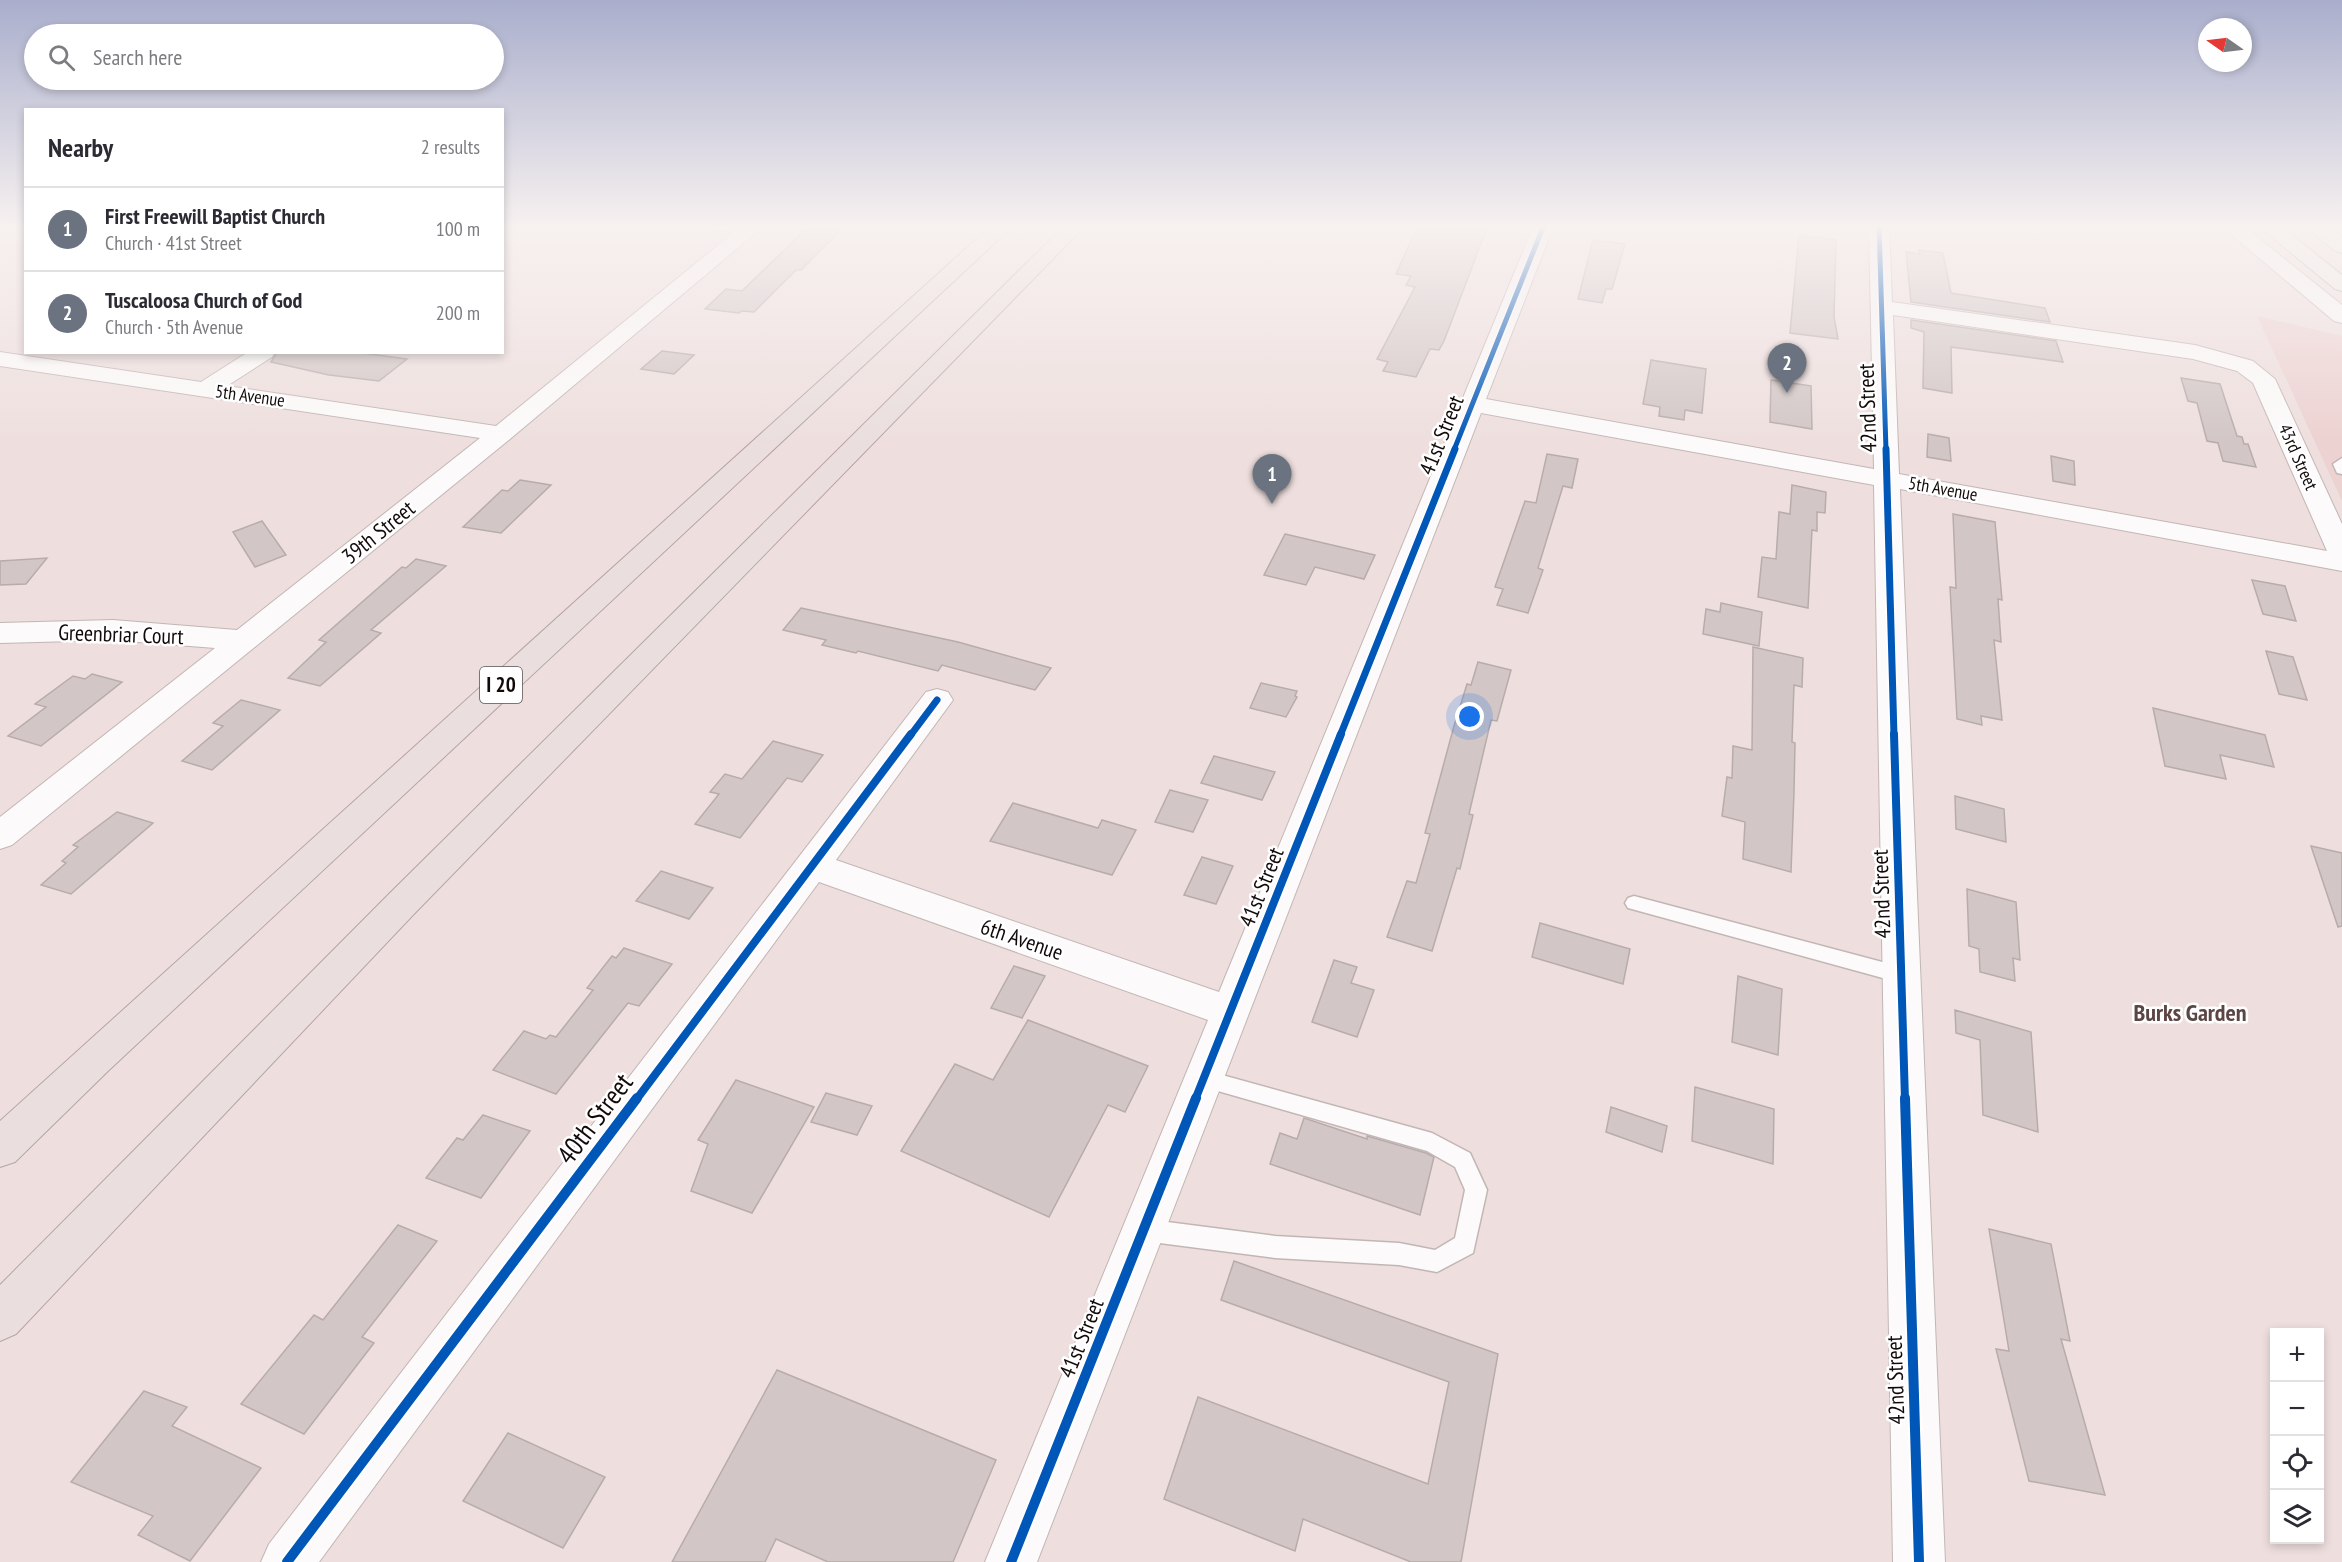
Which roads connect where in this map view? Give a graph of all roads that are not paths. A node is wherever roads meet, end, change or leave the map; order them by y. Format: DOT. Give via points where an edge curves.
graph roads {
  1 [pos="666,298"];
  2 [pos="924,298"];
  3 [pos="1003,298"];
  4 [pos="1515,298"];
  5 [pos="1881,298"];
  6 [pos="2318,298"];
  7 [pos="1881,307"];
  8 [pos="2342,316"];
  9 [pos="261,354"];
  10 [pos="0,359"];
  11 [pos="205,390"];
  12 [pos="1473,404"];
  13 [pos="501,434"];
  14 [pos="2342,462"];
  15 [pos="2342,470"];
  16 [pos="1887,479"];
  17 [pos="2342,555"];
  18 [pos="2342,562"];
  19 [pos="0,633"];
  20 [pos="243,640"];
  21 [pos="938,700"];
  22 [pos="0,836"];
  23 [pos="813,866"];
  24 [pos="1634,903"];
  25 [pos="1901,975"];
  26 [pos="1231,1012"];
  27 [pos="1204,1079"];
  28 [pos="0,1148"];
  29 [pos="1144,1230"];
  30 [pos="0,1318"];
  31 [pos="286,1562"];
  32 [pos="1011,1562"];
  33 [pos="1918,1562"];
  1 -- 13 [label="street, 39th Street"];
  2 -- 28 [label="highway, I 20"];
  3 -- 30 [label="highway" via="551,750"];
  4 -- 12 [label="street, 41st Street"];
  5 -- 7 [label="street, 42nd Street"];
  6 -- 8 [label="street"];
  7 -- 16 [label="street, 42nd Street"];
  7 -- 17 [label="street, 43rd Street" via="2195,352 2245,366 2263,379"];
  9 -- 11 [label="street"];
  10 -- 11 [label="street, 5th Avenue"];
  11 -- 13 [label="street, 5th Avenue"];
  12 -- 16 [label="street, 5th Avenue"];
  12 -- 26 [label="street, 41st Street"];
  13 -- 20 [label="street, 39th Street"];
  14 -- 15 [label="lane"];
  16 -- 18 [label="street, 5th Avenue"];
  16 -- 25 [label="street, 42nd Street"];
  19 -- 20 [label="street, Greenbriar Court" via="113,630"];
  20 -- 22 [label="street, 39th Street"];
  21 -- 23 [label="street, 40th Street"];
  23 -- 26 [label="street, 6th Avenue"];
  23 -- 31 [label="street, 40th Street"];
  24 -- 25 [label="lane"];
  25 -- 33 [label="street, 42nd Street"];
  26 -- 27 [label="street, 41st Street"];
  27 -- 29 [label="street, 41st Street"];
  27 -- 29 [label="lane" via="1432,1143 1462,1160 1476,1190 1465,1245 1437,1261 1399,1254 1275,1247"];
  29 -- 32 [label="street, 41st Street"];
}
